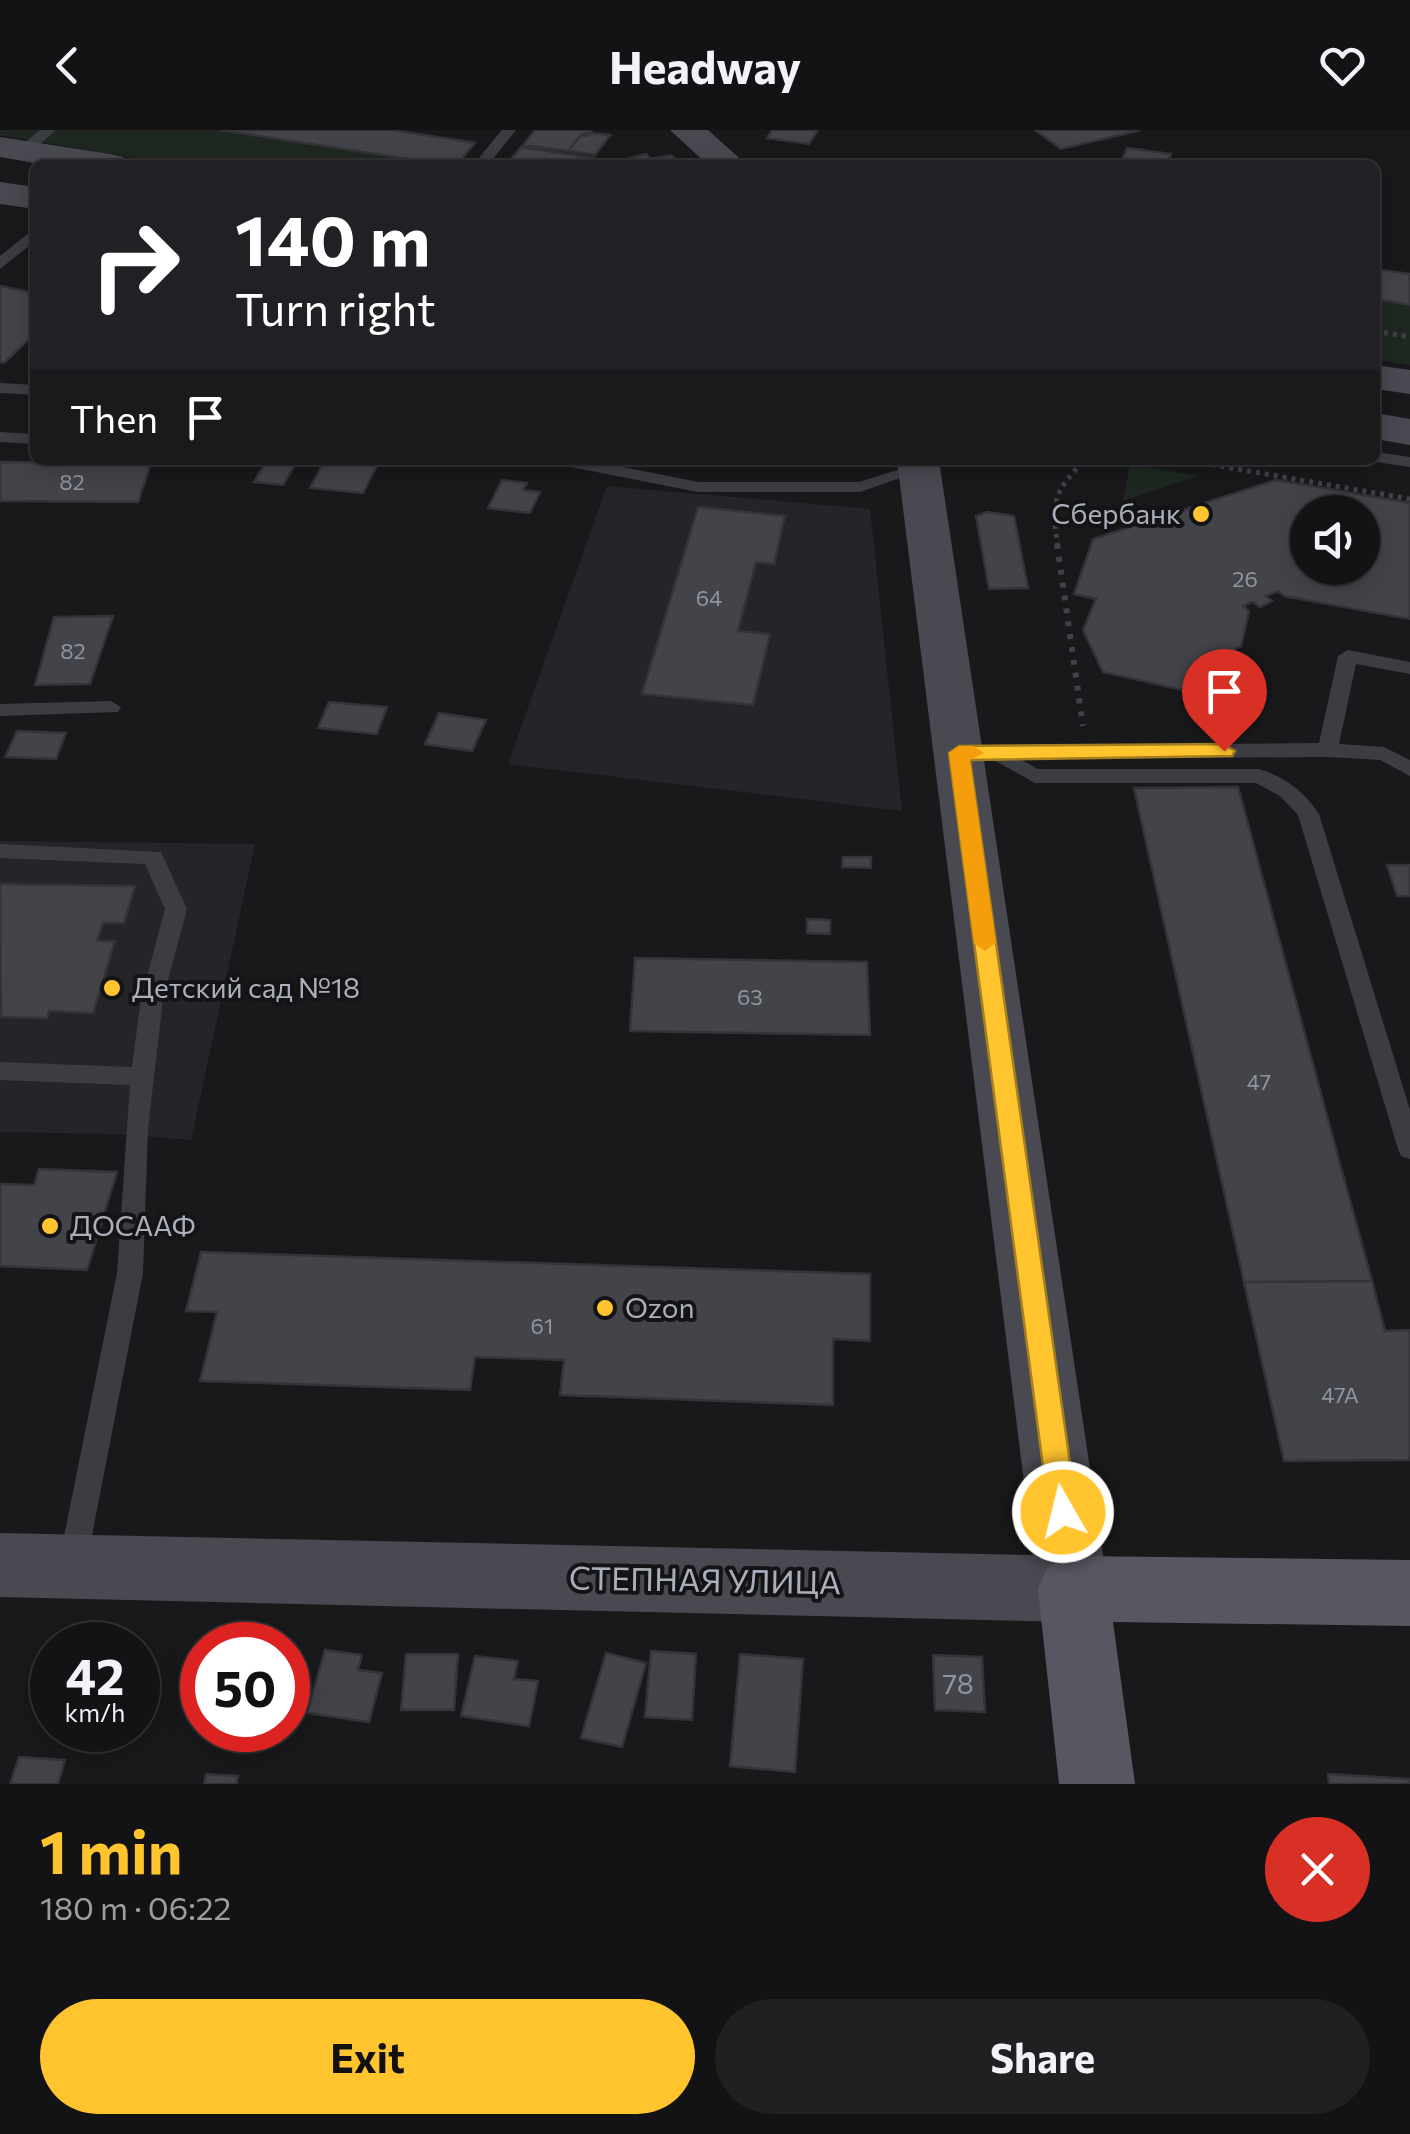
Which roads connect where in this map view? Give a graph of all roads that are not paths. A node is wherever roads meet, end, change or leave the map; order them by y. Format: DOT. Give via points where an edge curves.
graph roads {
  1 [pos="509,130"];
  2 [pos="687,130"];
  3 [pos="24,142"];
  4 [pos="91,160"];
  5 [pos="484,160"];
  6 [pos="723,160"];
  7 [pos="0,193"];
  8 [pos="30,197"];
  9 [pos="30,237"];
  10 [pos="0,264"];
  11 [pos="1380,378"];
  12 [pos="1410,382"];
  13 [pos="0,388"];
  14 [pos="30,390"];
  15 [pos="1380,427"];
  16 [pos="1410,432"];
  17 [pos="0,438"];
  18 [pos="30,439"];
  19 [pos="1380,458"];
  20 [pos="1410,462"];
  21 [pos="586,465"];
  22 [pos="915,465"];
  23 [pos="920,465"];
  24 [pos="1410,668"];
  25 [pos="111,707"];
  26 [pos="0,710"];
  27 [pos="1328,750"];
  28 [pos="975,753"];
  29 [pos="1410,769"];
  30 [pos="0,851"];
  31 [pos="0,1071"];
  32 [pos="143,1076"];
  33 [pos="1410,1149"];
  34 [pos="0,1566"];
  35 [pos="72,1568"];
  36 [pos="1073,1589"];
  37 [pos="1410,1593"];
  38 [pos="1097,1784"];
  1 -- 5 [label="lane"];
  2 -- 6 [label="main road"];
  3 -- 4 [label="main road"];
  7 -- 8 [label="main road"];
  9 -- 10 [label="lane"];
  11 -- 12 [label="main road"];
  13 -- 14 [label="lane"];
  15 -- 16 [label="main road"];
  17 -- 18 [label="lane"];
  19 -- 20 [label="lane"];
  21 -- 22 [label="lane" via="698,487 860,488"];
  23 -- 28 [label="main road"];
  24 -- 27 [label="lane" via="1348,656"];
  25 -- 26 [label="lane"];
  27 -- 28 [label="lane"];
  27 -- 29 [label="lane" via="1384,754"];
  28 -- 33 [label="lane" via="1036,776 1260,776 1299,800"];
  28 -- 36 [label="main road"];
  30 -- 32 [label="lane" via="152,857 176,908 152,1000"];
  31 -- 32 [label="lane"];
  32 -- 35 [label="lane" via="130,1273"];
  34 -- 35 [label="main road, СТЕПНАЯ УЛИЦА"];
  35 -- 36 [label="main road, СТЕПНАЯ УЛИЦА"];
  36 -- 37 [label="main road, СТЕПНАЯ УЛИЦА"];
  36 -- 38 [label="main road"];
}
